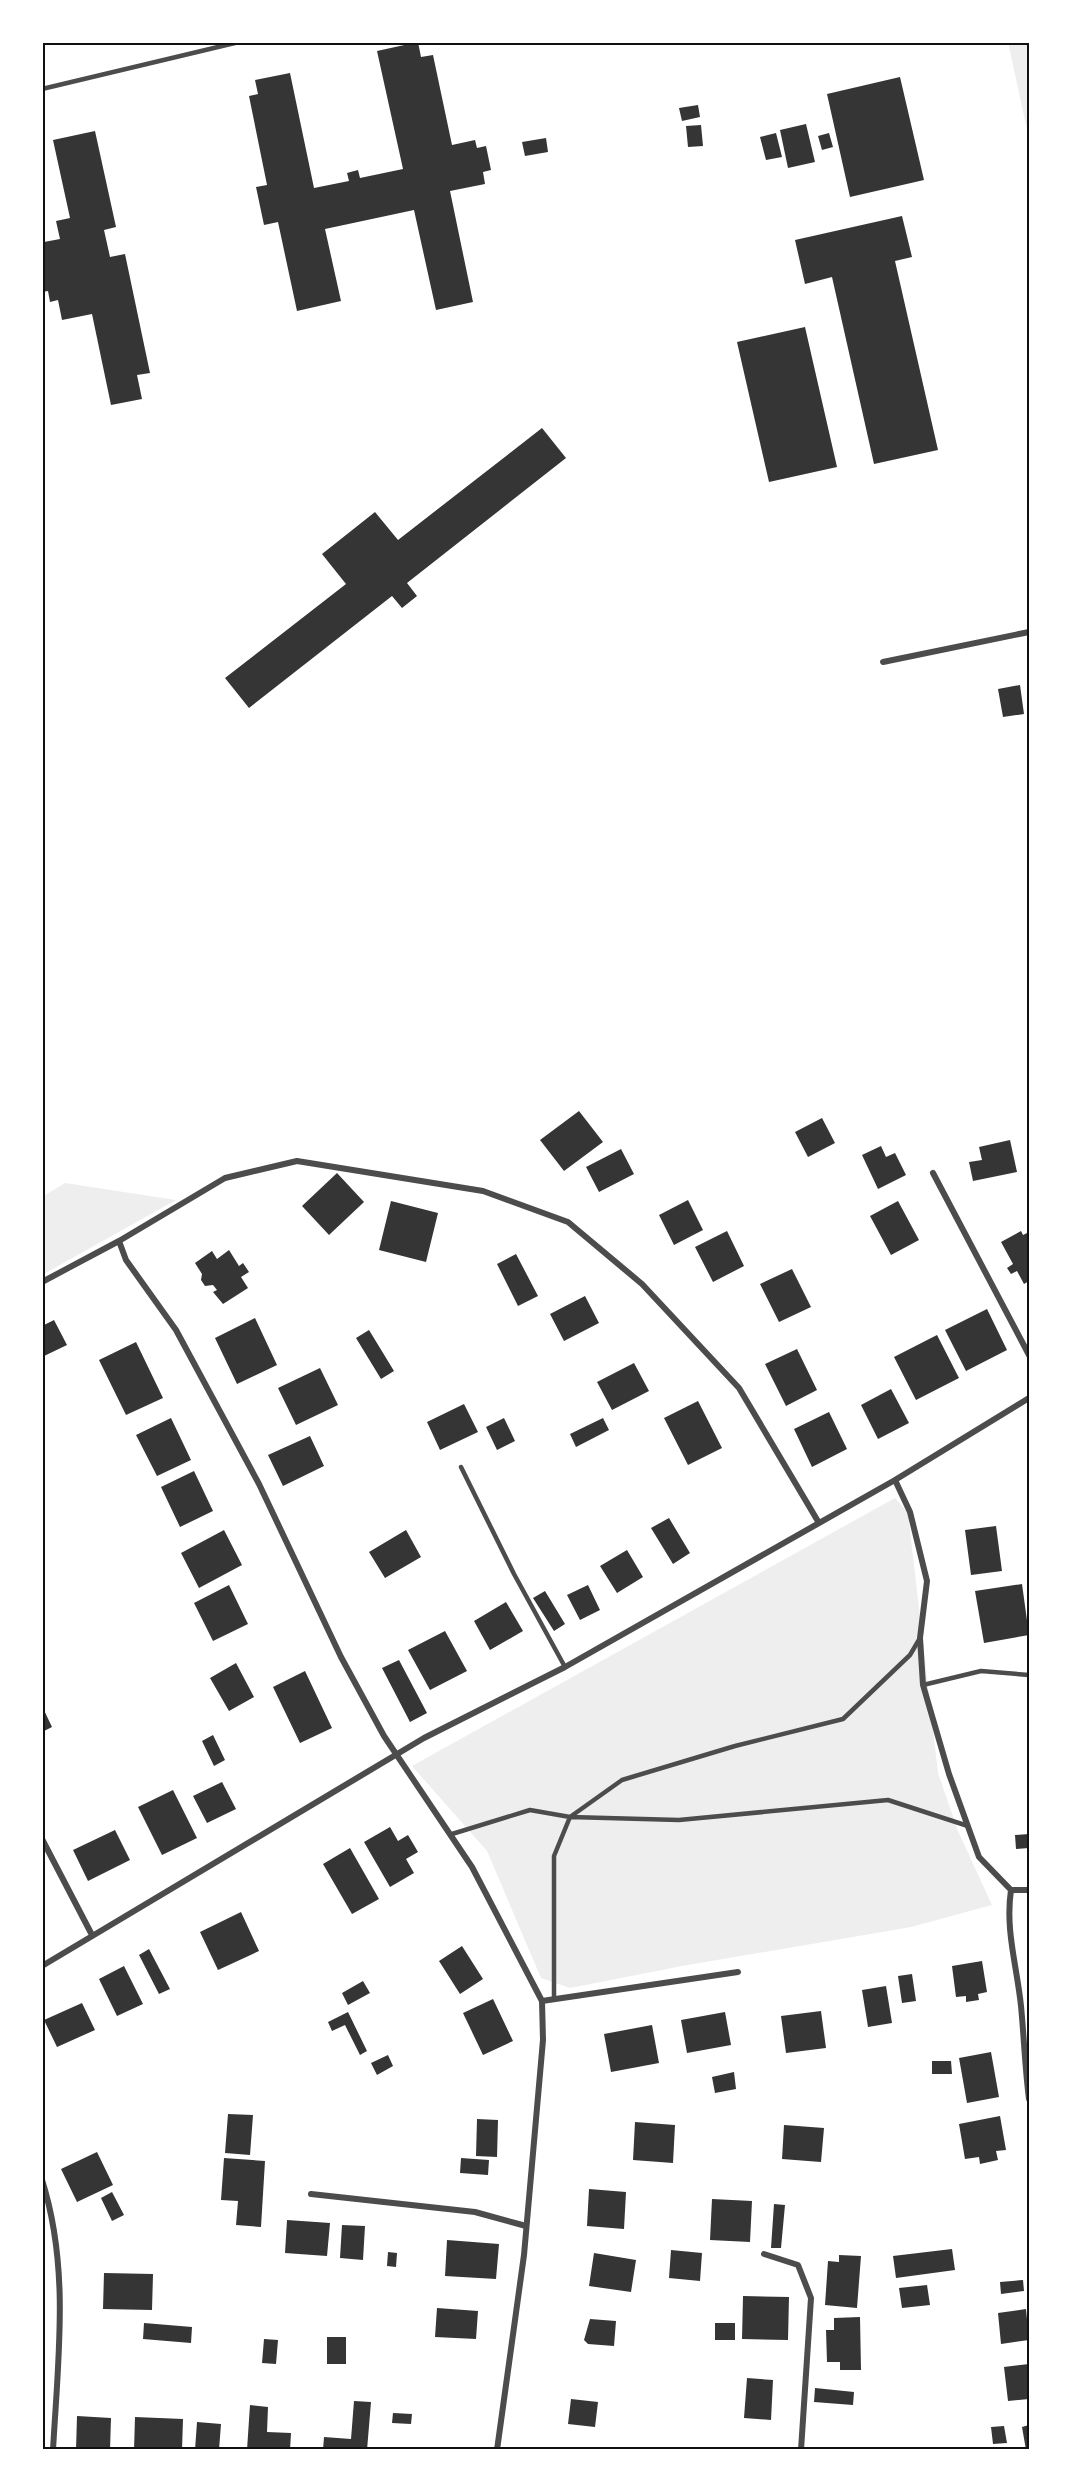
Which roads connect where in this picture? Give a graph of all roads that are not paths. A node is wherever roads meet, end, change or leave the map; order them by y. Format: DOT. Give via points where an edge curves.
graph roads {
  1 [pos="239,42"];
  2 [pos="42,89"];
  3 [pos="1029,632"];
  4 [pos="883,662"];
  5 [pos="933,1173"];
  6 [pos="119,1240"];
  7 [pos="42,1282"];
  8 [pos="1029,1355"];
  9 [pos="1029,1398"];
  10 [pos="461,1467"];
  11 [pos="895,1480"];
  12 [pos="819,1523"];
  13 [pos="920,1638"];
  14 [pos="565,1667"];
  15 [pos="1029,1675"];
  16 [pos="923,1685"];
  17 [pos="396,1755"];
  18 [pos="570,1817"];
  19 [pos="968,1826"];
  20 [pos="452,1834"];
  21 [pos="42,1839"];
  22 [pos="1011,1890"];
  23 [pos="1029,1890"];
  24 [pos="92,1935"];
  25 [pos="42,1966"];
  26 [pos="738,1972"];
  27 [pos="554,1999"];
  28 [pos="542,2001"];
  29 [pos="1029,2003"];
  30 [pos="1021,2004"];
  31 [pos="1029,2099"];
  32 [pos="42,2180"];
  33 [pos="311,2194"];
  34 [pos="526,2226"];
  35 [pos="764,2254"];
  36 [pos="52,2450"];
  37 [pos="497,2450"];
  38 [pos="801,2450"];
  1 -- 2 [label="lane"];
  3 -- 4 [label="street"];
  5 -- 8 [label="street"];
  6 -- 7 [label="street"];
  6 -- 12 [label="street" via="225,1178 297,1161 483,1191 568,1222 642,1284 739,1388"];
  6 -- 17 [label="street" via="126,1260 182,1340 259,1484 341,1657"];
  9 -- 11 [label="street"];
  10 -- 14 [label="lane"];
  11 -- 12 [label="street"];
  11 -- 13 [label="street" via="910,1512 927,1581"];
  12 -- 14 [label="street"];
  13 -- 16 [label="street"];
  13 -- 18 [label="lane" via="910,1655 843,1719 622,1780"];
  14 -- 17 [label="street"];
  15 -- 16 [label="lane" via="981,1671"];
  16 -- 19 [label="street"];
  17 -- 20 [label="street"];
  17 -- 24 [label="street"];
  18 -- 19 [label="lane" via="679,1820 888,1800"];
  18 -- 20 [label="lane" via="530,1810"];
  18 -- 27 [label="lane" via="554,1856"];
  19 -- 22 [label="street" via="979,1857"];
  20 -- 28 [label="street"];
  21 -- 24 [label="street"];
  22 -- 23 [label="street"];
  22 -- 30 [label="street" via="1009,1934"];
  24 -- 25 [label="street"];
  26 -- 27 [label="street"];
  27 -- 28 [label="street"];
  28 -- 34 [label="street" via="543,2040"];
  29 -- 30 [label="lane"];
  30 -- 31 [label="street"];
  32 -- 36 [label="street" via="50,2204 60,2270"];
  33 -- 34 [label="street" via="476,2212"];
  34 -- 37 [label="street"];
  35 -- 38 [label="street" via="798,2265 811,2298"];
}
